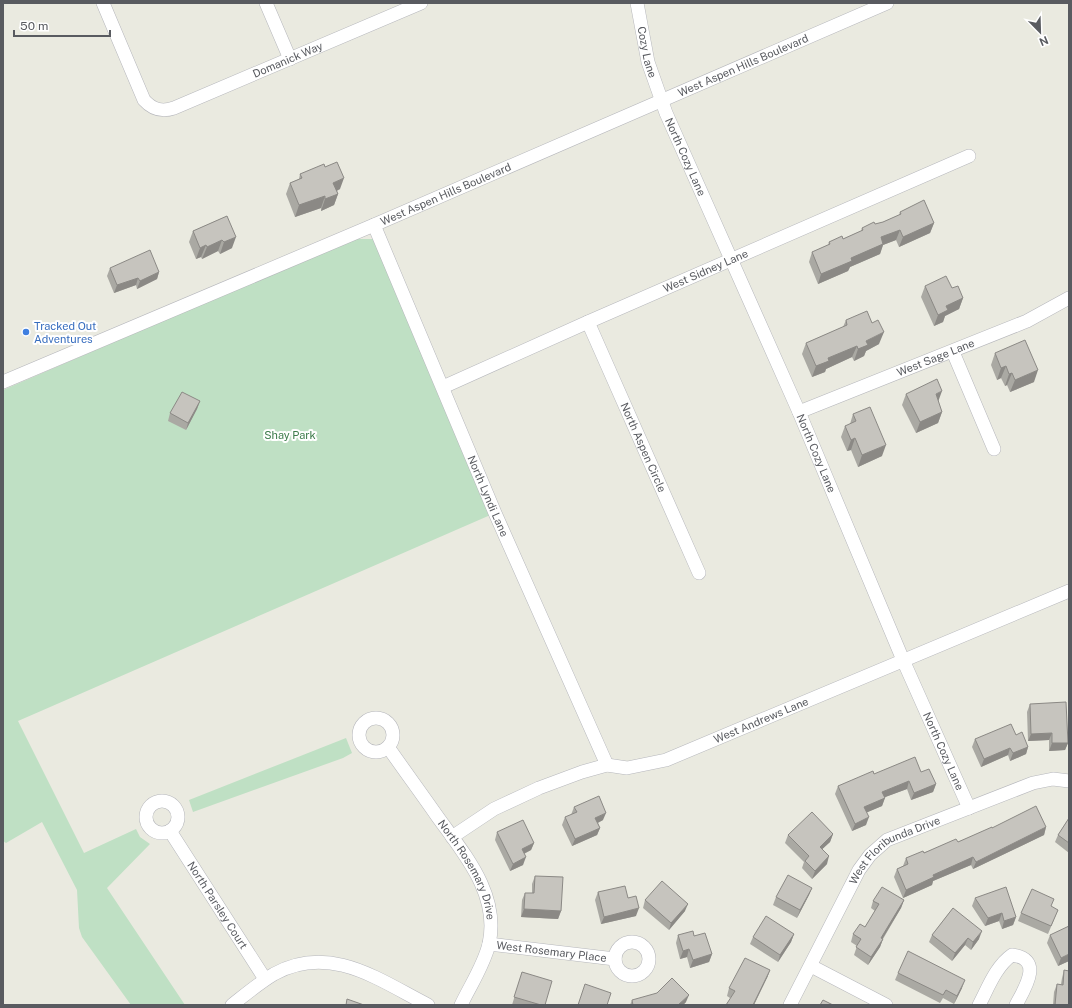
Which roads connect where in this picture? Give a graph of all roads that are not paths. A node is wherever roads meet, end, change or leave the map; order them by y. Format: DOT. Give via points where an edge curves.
graph roads {
  1 [pos="103,3"];
  2 [pos="266,3"];
  3 [pos="421,3"];
  4 [pos="637,3"];
  5 [pos="886,3"];
  6 [pos="290,59"];
  7 [pos="661,100"];
  8 [pos="969,156"];
  9 [pos="374,225"];
  10 [pos="733,260"];
  11 [pos="1069,298"];
  12 [pos="588,322"];
  13 [pos="953,352"];
  14 [pos="3,382"];
  15 [pos="443,387"];
  16 [pos="799,412"];
  17 [pos="994,449"];
  18 [pos="699,572"];
  19 [pos="1069,591"];
  20 [pos="903,660"];
  21 [pos="388,747"];
  22 [pos="607,765"];
  23 [pos="1069,781"];
  24 [pos="969,808"];
  25 [pos="170,831"];
  26 [pos="452,837"];
  27 [pos="489,944"];
  28 [pos="615,959"];
  29 [pos="811,966"];
  30 [pos="265,979"];
  31 [pos="232,1005"];
  32 [pos="428,1005"];
  33 [pos="461,1005"];
  34 [pos="790,1005"];
  35 [pos="886,1005"];
  36 [pos="979,1005"];
  37 [pos="1016,1005"];
  1 -- 6 [label="street, Domanick Way" via="144,100 153,108 164,111 174,108"];
  2 -- 6 [label="street"];
  3 -- 6 [label="street, Domanick Way"];
  4 -- 7 [label="street, Cozy Lane" via="648,62"];
  5 -- 7 [label="street, West Aspen Hills Boulevard"];
  7 -- 9 [label="street, West Aspen Hills Boulevard"];
  7 -- 10 [label="street, North Cozy Lane"];
  8 -- 10 [label="street, West Sidney Lane"];
  9 -- 14 [label="street, West Aspen Hills Boulevard"];
  9 -- 15 [label="street, North Lyndi Lane"];
  10 -- 12 [label="street, West Sidney Lane"];
  10 -- 16 [label="street, North Cozy Lane"];
  11 -- 13 [label="street, West Sage Lane" via="1027,321"];
  12 -- 15 [label="street, West Sidney Lane"];
  12 -- 18 [label="street, North Aspen Circle"];
  13 -- 16 [label="street, West Sage Lane"];
  13 -- 17 [label="street"];
  15 -- 22 [label="street, North Lyndi Lane"];
  16 -- 20 [label="street, North Cozy Lane"];
  19 -- 20 [label="street, West Andrews Lane"];
  20 -- 22 [label="street, West Andrews Lane" via="666,760 627,768"];
  20 -- 24 [label="street, North Cozy Lane"];
  21 -- 26 [label="street, North Rosemary Drive"];
  22 -- 26 [label="street, West Andrews Lane" via="539,788 494,809"];
  23 -- 24 [label="street, West Floribunda Drive" via="1043,780"];
  24 -- 29 [label="street, West Floribunda Drive" via="887,840 870,855 859,870"];
  25 -- 30 [label="street, North Parsley Court"];
  26 -- 27 [label="street, North Rosemary Drive" via="472,865 483,887 490,910"];
  27 -- 28 [label="street, West Rosemary Place"];
  27 -- 33 [label="street, North Rosemary Drive"];
  29 -- 34 [label="street, West Floribunda Drive"];
  29 -- 35 [label="street"];
  30 -- 31 [label="street"];
  30 -- 32 [label="street" via="300,964 324,962 357,969"];
  36 -- 37 [label="street" via="999,967 1012,955 1022,957 1028,962 1030,971"];
}
